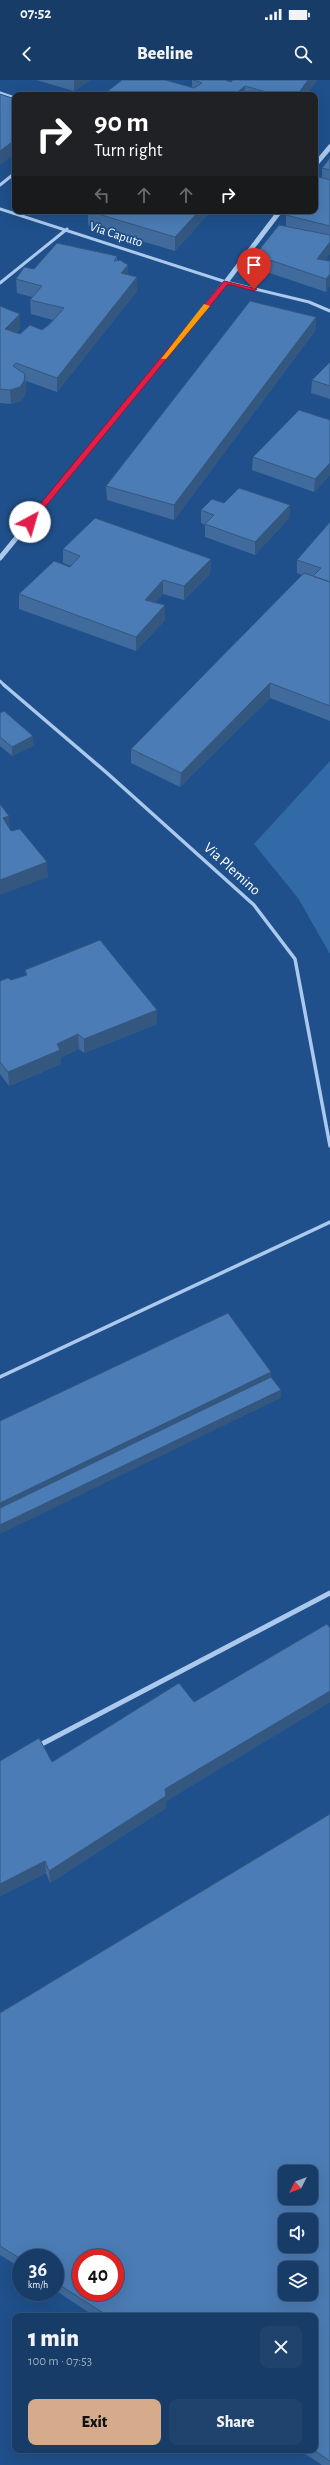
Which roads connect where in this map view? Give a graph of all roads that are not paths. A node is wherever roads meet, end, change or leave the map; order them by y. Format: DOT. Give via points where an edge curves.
graph roads {
  1 [pos="0,93"];
  2 [pos="12,97"];
  3 [pos="330,147"];
  4 [pos="318,161"];
  5 [pos="12,175"];
  6 [pos="0,185"];
  7 [pos="0,209"];
  8 [pos="12,213"];
  9 [pos="16,214"];
  10 [pos="278,214"];
  11 [pos="67,230"];
  12 [pos="226,282"];
  13 [pos="0,283"];
  14 [pos="330,311"];
  15 [pos="0,558"];
  16 [pos="0,681"];
  17 [pos="330,1146"];
  18 [pos="330,1222"];
  19 [pos="0,1377"];
  20 [pos="330,1592"];
  21 [pos="35,1747"];
  1 -- 2 [label="street"];
  3 -- 4 [label="street"];
  5 -- 6 [label="street"];
  7 -- 8 [label="street, Via Caputo"];
  9 -- 11 [label="street, Via Caputo"];
  10 -- 12 [label="street"];
  11 -- 12 [label="street, Via Caputo"];
  11 -- 13 [label="street"];
  12 -- 14 [label="street, Via Caputo" via="309,302"];
  12 -- 15 [label="street"];
  16 -- 17 [label="street, Via Plemino" via="108,773 254,905 295,959"];
  18 -- 19 [label="street"];
  20 -- 21 [label="street"];
}
